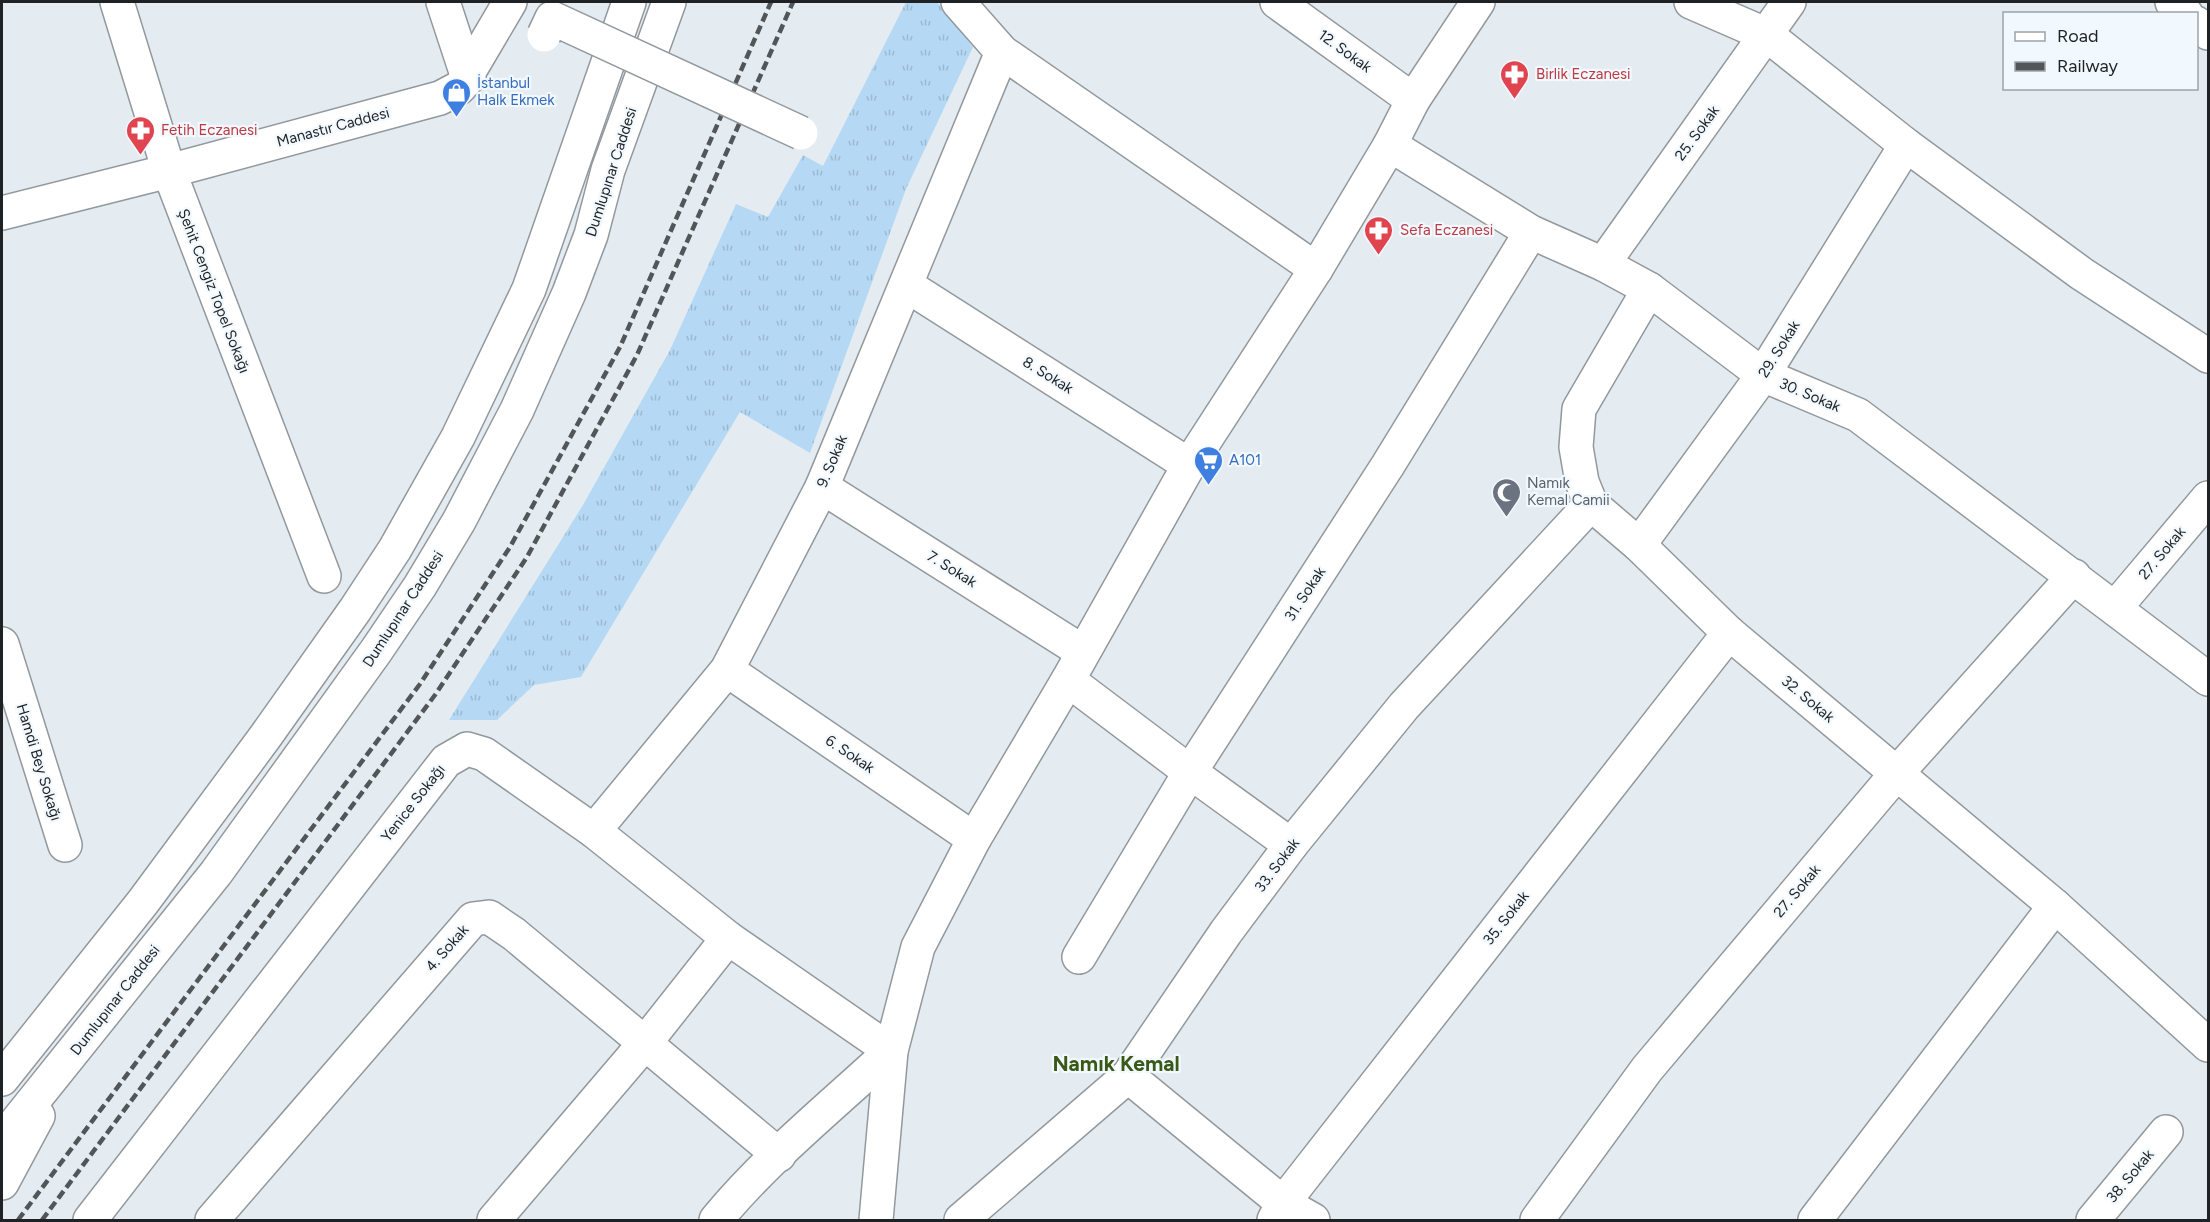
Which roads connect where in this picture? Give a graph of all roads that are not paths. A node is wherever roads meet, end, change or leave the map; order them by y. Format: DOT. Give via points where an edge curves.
graph roads {
  1 [pos="117,2"];
  2 [pos="443,2"];
  3 [pos="510,2"];
  4 [pos="629,2"];
  5 [pos="669,2"];
  6 [pos="958,2"];
  7 [pos="1277,2"];
  8 [pos="1478,2"];
  9 [pos="1691,2"];
  10 [pos="1789,2"];
  11 [pos="2172,2"];
  12 [pos="2184,12"];
  13 [pos="544,35"];
  14 [pos="1767,35"];
  15 [pos="1002,52"];
  16 [pos="467,75"];
  17 [pos="1413,100"];
  18 [pos="801,133"];
  19 [pos="1390,145"];
  20 [pos="1906,145"];
  21 [pos="169,171"];
  22 [pos="2,213"];
  23 [pos="1530,232"];
  24 [pos="1603,264"];
  25 [pos="1316,268"];
  26 [pos="906,285"];
  27 [pos="1649,289"];
  28 [pos="2208,356"];
  29 [pos="1763,375"];
  30 [pos="1189,465"];
  31 [pos="822,487"];
  32 [pos="2208,498"];
  33 [pos="1591,504"];
  34 [pos="1639,545"];
  35 [pos="324,576"];
  36 [pos="2074,576"];
  37 [pos="2115,608"];
  38 [pos="1729,633"];
  39 [pos="2,644"];
  40 [pos="1076,666"];
  41 [pos="727,670"];
  42 [pos="2208,679"];
  43 [pos="1190,772"];
  44 [pos="1898,773"];
  45 [pos="594,831"];
  46 [pos="974,839"];
  47 [pos="1292,845"];
  48 [pos="65,846"];
  49 [pos="2055,906"];
  50 [pos="728,938"];
  51 [pos="1080,957"];
  52 [pos="645,1043"];
  53 [pos="2208,1045"];
  54 [pos="891,1051"];
  55 [pos="61,1068"];
  56 [pos="1128,1076"];
  57 [pos="2,1078"];
  58 [pos="2166,1132"];
  59 [pos="2,1140"];
  60 [pos="779,1155"];
  61 [pos="2,1183"];
  62 [pos="1278,1212"];
  63 [pos="90,1221"];
  64 [pos="212,1221"];
  65 [pos="494,1221"];
  66 [pos="716,1221"];
  67 [pos="876,1221"];
  68 [pos="961,1221"];
  69 [pos="1313,1221"];
  70 [pos="1538,1221"];
  71 [pos="1815,1221"];
  72 [pos="2093,1221"];
  1 -- 21 [label="street, Şehit Cengiz Topel Sokağı"];
  2 -- 16 [label="street"];
  3 -- 16 [label="street, Manastır Caddesi"];
  4 -- 57 [label="street" via="529,289 458,437 395,549 265,737 150,893"];
  5 -- 55 [label="street, Dumlupınar Caddesi" via="608,170 591,235 569,293 517,410 459,521 420,586 302,756 216,873"];
  6 -- 15 [label="street"];
  7 -- 17 [label="street, 12. Sokak"];
  8 -- 17 [label="street"];
  9 -- 14 [label="street"];
  10 -- 14 [label="street, 25. Sokak"];
  11 -- 12 [label="street"];
  13 -- 18 [label="street, bridge" via="552,18"];
  14 -- 20 [label="street"];
  14 -- 24 [label="street, 25. Sokak"];
  15 -- 25 [label="street"];
  15 -- 26 [label="street, 9. Sokak"];
  16 -- 21 [label="street, Manastır Caddesi" via="459,88 440,98"];
  17 -- 19 [label="street"];
  19 -- 23 [label="street, 30. Sokak"];
  19 -- 25 [label="street"];
  20 -- 28 [label="street" via="2082,274"];
  20 -- 29 [label="street, 29. Sokak"];
  21 -- 22 [label="street, Manastır Caddesi"];
  21 -- 35 [label="street, Şehit Cengiz Topel Sokağı"];
  23 -- 24 [label="street, 30. Sokak"];
  23 -- 43 [label="street, 31. Sokak" via="1388,465"];
  24 -- 27 [label="street, 30. Sokak"];
  25 -- 30 [label="street"];
  26 -- 30 [label="street, 8. Sokak"];
  26 -- 31 [label="street, 9. Sokak"];
  27 -- 29 [label="street, 30. Sokak"];
  27 -- 33 [label="street, 32. Sokak" via="1579,409 1576,447 1582,482"];
  29 -- 34 [label="street, 29. Sokak"];
  29 -- 36 [label="street, 30. Sokak" via="1858,415"];
  30 -- 40 [label="street"];
  31 -- 40 [label="street, 7. Sokak"];
  31 -- 41 [label="street, 9. Sokak"];
  32 -- 37 [label="street, 27. Sokak"];
  33 -- 34 [label="street, 32. Sokak"];
  33 -- 47 [label="street, 33. Sokak" via="1404,706"];
  34 -- 38 [label="street, 32. Sokak"];
  36 -- 37 [label="street, 30. Sokak"];
  36 -- 44 [label="street, 27. Sokak"];
  37 -- 42 [label="street, 30. Sokak"];
  38 -- 44 [label="street, 32. Sokak"];
  38 -- 62 [label="street, 35. Sokak"];
  39 -- 48 [label="street, Hamdi Bey Sokağı"];
  40 -- 43 [label="street, 7. Sokak"];
  40 -- 46 [label="street"];
  41 -- 45 [label="street, 9. Sokak"];
  41 -- 46 [label="street, 6. Sokak"];
  43 -- 47 [label="street, 7. Sokak"];
  43 -- 51 [label="street, 31. Sokak"];
  44 -- 49 [label="street, 32. Sokak"];
  44 -- 70 [label="street, 27. Sokak" via="1647,1069"];
  45 -- 50 [label="street, Yenice Sokağı"];
  45 -- 63 [label="street, Yenice Sokağı" via="484,754 467,749 446,761"];
  46 -- 54 [label="street" via="918,947"];
  47 -- 56 [label="street, 33. Sokak" via="1226,932"];
  49 -- 53 [label="street, 32. Sokak"];
  49 -- 71 [label="street"];
  50 -- 52 [label="street"];
  50 -- 54 [label="street, Yenice Sokağı"];
  52 -- 60 [label="street, 4. Sokak"];
  52 -- 64 [label="street, 4. Sokak" via="514,934 489,917 473,919"];
  52 -- 65 [label="street"];
  54 -- 60 [label="street"];
  54 -- 67 [label="street"];
  55 -- 59 [label="street, Dumlupınar Caddesi"];
  55 -- 61 [label="street"];
  56 -- 62 [label="street"];
  56 -- 68 [label="street, 33. Sokak"];
  58 -- 72 [label="street, 38. Sokak"];
  60 -- 66 [label="street"];
  62 -- 69 [label="street"];
}
